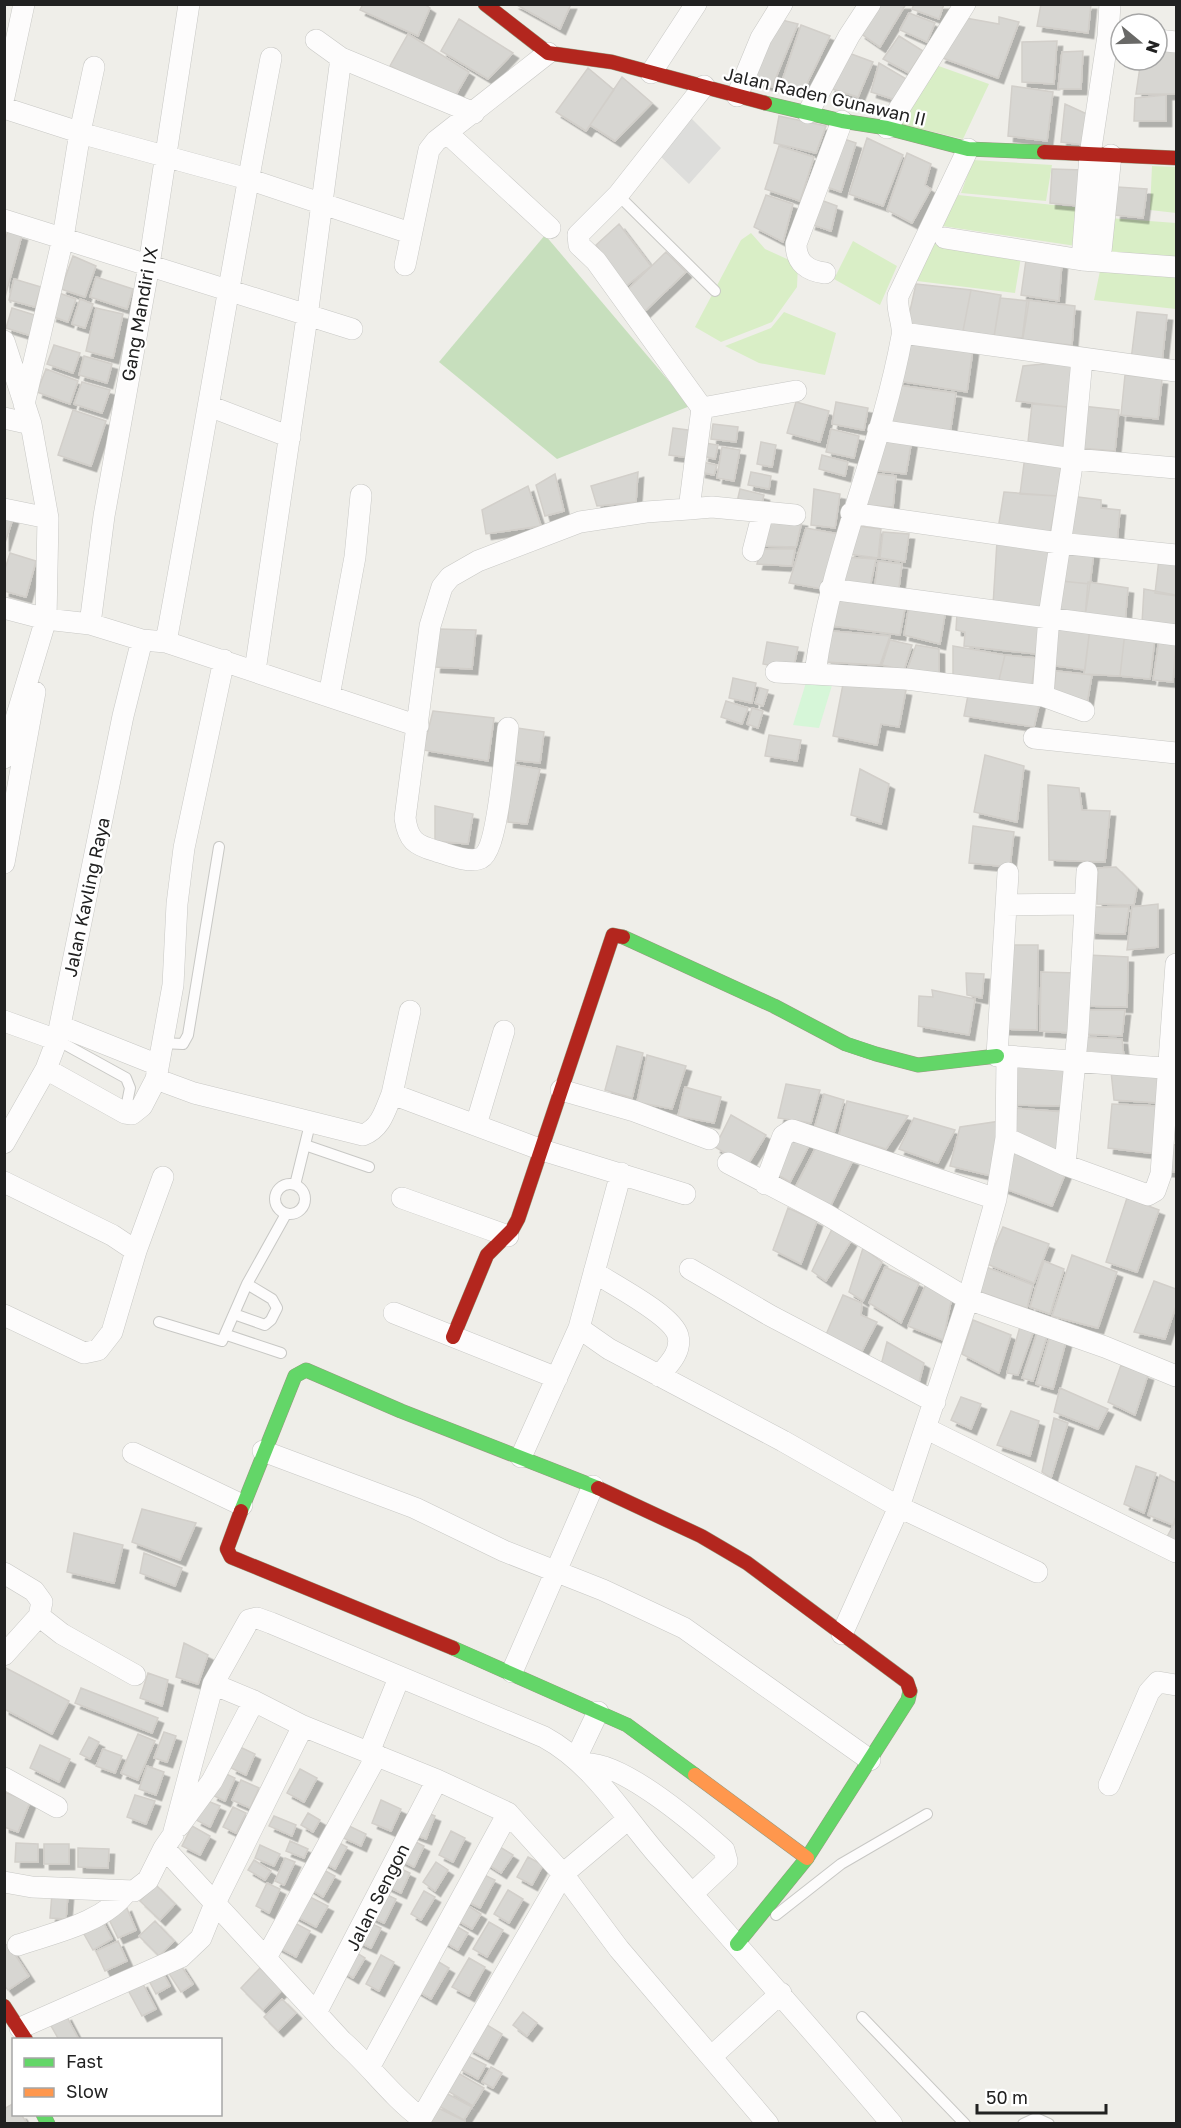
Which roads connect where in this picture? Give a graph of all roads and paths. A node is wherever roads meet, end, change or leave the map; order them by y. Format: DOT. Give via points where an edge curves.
graph roads {
  1 [pos="24,4"];
  2 [pos="189,4"];
  3 [pos="696,4"];
  4 [pos="782,4"];
  5 [pos="870,4"];
  6 [pos="965,4"];
  7 [pos="488,6"];
  8 [pos="316,40"];
  9 [pos="548,53"];
  10 [pos="271,58"];
  11 [pos="341,58"];
  12 [pos="94,67"];
  13 [pos="1110,72"];
  14 [pos="651,73"];
  15 [pos="704,86"];
  16 [pos="737,96"];
  17 [pos="4,97"];
  18 [pos="4,108"];
  19 [pos="474,113"];
  20 [pos="808,113"];
  21 [pos="842,121"];
  22 [pos="887,128"];
  23 [pos="80,132"];
  24 [pos="447,133"];
  25 [pos="968,149"];
  26 [pos="1100,155"];
  27 [pos="164,156"];
  28 [pos="1176,158"];
  29 [pos="248,179"];
  30 [pos="618,195"];
  31 [pos="322,203"];
  32 [pos="4,220"];
  33 [pos="550,228"];
  34 [pos="410,233"];
  35 [pos="63,238"];
  36 [pos="945,238"];
  37 [pos="1091,261"];
  38 [pos="149,264"];
  39 [pos="405,265"];
  40 [pos="1176,267"];
  41 [pos="825,273"];
  42 [pos="227,289"];
  43 [pos="715,291"];
  44 [pos="307,317"];
  45 [pos="352,329"];
  46 [pos="903,333"];
  47 [pos="4,341"];
  48 [pos="1082,359"];
  49 [pos="1176,371"];
  50 [pos="796,391"];
  51 [pos="209,406"];
  52 [pos="702,408"];
  53 [pos="27,415"];
  54 [pos="4,418"];
  55 [pos="878,430"];
  56 [pos="290,437"];
  57 [pos="1073,459"];
  58 [pos="1176,468"];
  59 [pos="361,495"];
  60 [pos="4,508"];
  61 [pos="689,510"];
  62 [pos="764,512"];
  63 [pos="852,513"];
  64 [pos="795,515"];
  65 [pos="48,518"];
  66 [pos="1059,543"];
  67 [pos="753,551"];
  68 [pos="1176,555"];
  69 [pos="830,589"];
  70 [pos="4,608"];
  71 [pos="1049,616"];
  72 [pos="46,619"];
  73 [pos="90,624"];
  74 [pos="1176,635"];
  75 [pos="142,640"];
  76 [pos="166,642"];
  77 [pos="224,660"];
  78 [pos="255,671"];
  79 [pos="776,672"];
  80 [pos="815,673"];
  81 [pos="329,696"];
  82 [pos="1043,696"];
  83 [pos="1084,711"];
  84 [pos="23,724"];
  85 [pos="418,726"];
  86 [pos="508,728"];
  87 [pos="1034,738"];
  88 [pos="1176,753"];
  89 [pos="4,758"];
  90 [pos="219,847"];
  91 [pos="4,863"];
  92 [pos="1088,872"];
  93 [pos="1008,873"];
  94 [pos="1006,904"];
  95 [pos="1085,904"];
  96 [pos="1176,964"];
  97 [pos="410,1011"];
  98 [pos="4,1021"];
  99 [pos="504,1031"];
  100 [pos="59,1033"];
  101 [pos="162,1043"];
  102 [pos="1002,1056"];
  103 [pos="1075,1061"];
  104 [pos="46,1069"];
  105 [pos="1172,1069"];
  106 [pos="157,1072"];
  107 [pos="561,1090"];
  108 [pos="392,1094"];
  109 [pos="125,1113"];
  110 [pos="310,1124"];
  111 [pos="476,1125"];
  112 [pos="1006,1138"];
  113 [pos="709,1139"];
  114 [pos="4,1143"];
  115 [pos="305,1145"];
  116 [pos="542,1150"];
  117 [pos="728,1163"];
  118 [pos="1065,1165"];
  119 [pos="369,1167"];
  120 [pos="621,1173"];
  121 [pos="163,1177"];
  122 [pos="4,1182"];
  123 [pos="765,1184"];
  124 [pos="295,1185"];
  125 [pos="685,1194"];
  126 [pos="402,1198"];
  127 [pos="996,1199"];
  128 [pos="286,1214"];
  129 [pos="508,1236"];
  130 [pos="136,1251"];
  131 [pos="690,1269"];
  132 [pos="594,1272"];
  133 [pos="247,1284"];
  134 [pos="968,1299"];
  135 [pos="394,1313"];
  136 [pos="234,1314"];
  137 [pos="4,1315"];
  138 [pos="159,1322"];
  139 [pos="579,1328"];
  140 [pos="227,1335"];
  141 [pos="453,1337"];
  142 [pos="281,1353"];
  143 [pos="659,1376"];
  144 [pos="1176,1376"];
  145 [pos="557,1378"];
  146 [pos="935,1402"];
  147 [pos="927,1429"];
  148 [pos="263,1450"];
  149 [pos="133,1453"];
  150 [pos="521,1457"];
  151 [pos="593,1486"];
  152 [pos="242,1505"];
  153 [pos="899,1507"];
  154 [pos="1176,1552"];
  155 [pos="1037,1572"];
  156 [pos="4,1573"];
  157 [pos="555,1573"];
  158 [pos="39,1616"];
  159 [pos="843,1634"];
  160 [pos="4,1655"];
  161 [pos="512,1672"];
  162 [pos="135,1675"];
  163 [pos="399,1678"];
  164 [pos="213,1684"];
  165 [pos="1176,1685"];
  166 [pos="254,1701"];
  167 [pos="598,1712"];
  168 [pos="303,1726"];
  169 [pos="373,1753"];
  170 [pos="870,1760"];
  171 [pos="580,1761"];
  172 [pos="4,1778"];
  173 [pos="437,1780"];
  174 [pos="1109,1785"];
  175 [pos="57,1808"];
  176 [pos="508,1813"];
  177 [pos="927,1814"];
  178 [pos="627,1820"];
  179 [pos="169,1841"];
  180 [pos="807,1858"];
  181 [pos="563,1874"];
  182 [pos="4,1881"];
  183 [pos="127,1892"];
  184 [pos="692,1894"];
  185 [pos="216,1901"];
  186 [pos="18,1945"];
  187 [pos="742,1948"];
  188 [pos="267,1956"];
  189 [pos="781,1993"];
  190 [pos="4,2006"];
  191 [pos="316,2013"];
  192 [pos="862,2017"];
  193 [pos="23,2034"];
  194 [pos="711,2057"];
  195 [pos="370,2066"];
  196 [pos="419,2121"];
  197 [pos="768,2124"];
  198 [pos="892,2124"];
  199 [pos="965,2124"];
  200 [pos="1023,2124"];
  201 [pos="1048,2124"];
  1 -- 17 [label="street"];
  2 -- 27 [label="street, Gang Mandiri IX"];
  3 -- 14 [label="street"];
  4 -- 16 [label="street" via="761,38"];
  5 -- 20 [label="street"];
  6 -- 22 [label="street"];
  7 -- 9 [label="street, Jalan Raden Gunawan II"];
  8 -- 11 [label="street"];
  9 -- 14 [label="street, Jalan Raden Gunawan II" via="612,62"];
  9 -- 19 [label="street"];
  10 -- 29 [label="street"];
  11 -- 19 [label="street"];
  11 -- 31 [label="street"];
  12 -- 23 [label="street"];
  13 -- 26 [label="street"];
  14 -- 15 [label="street, Jalan Raden Gunawan II"];
  15 -- 16 [label="street, Jalan Raden Gunawan II"];
  15 -- 30 [label="street"];
  16 -- 20 [label="street, Jalan Raden Gunawan II"];
  18 -- 23 [label="street"];
  19 -- 24 [label="street"];
  20 -- 21 [label="street, Jalan Raden Gunawan II"];
  21 -- 22 [label="street, Jalan Raden Gunawan II"];
  21 -- 41 [label="street" via="796,244 803,265 813,272"];
  22 -- 25 [label="street, Jalan Raden Gunawan II"];
  23 -- 27 [label="street"];
  23 -- 35 [label="street"];
  24 -- 33 [label="street"];
  24 -- 34 [label="street" via="429,150"];
  25 -- 26 [label="street, Jalan Raden Gunawan II"];
  25 -- 46 [label="street" via="898,296"];
  26 -- 28 [label="street, Jalan Raden Gunawan II"];
  26 -- 37 [label="street"];
  27 -- 29 [label="street"];
  27 -- 38 [label="street, Gang Mandiri IX"];
  29 -- 31 [label="street"];
  29 -- 42 [label="street"];
  30 -- 43 [label="lane"];
  30 -- 52 [label="street" via="578,235 579,245 596,261"];
  31 -- 34 [label="street"];
  31 -- 44 [label="street"];
  32 -- 35 [label="street"];
  34 -- 39 [label="street"];
  35 -- 38 [label="street"];
  35 -- 53 [label="street"];
  36 -- 37 [label="street"];
  37 -- 40 [label="street"];
  38 -- 42 [label="street"];
  38 -- 73 [label="street, Gang Mandiri IX" via="104,516"];
  42 -- 44 [label="street"];
  42 -- 51 [label="street"];
  44 -- 45 [label="street"];
  44 -- 56 [label="street"];
  46 -- 48 [label="street"];
  46 -- 55 [label="street"];
  47 -- 53 [label="street"];
  48 -- 49 [label="street"];
  48 -- 57 [label="street"];
  50 -- 52 [label="street"];
  51 -- 56 [label="street"];
  51 -- 76 [label="street"];
  52 -- 61 [label="street"];
  53 -- 54 [label="street"];
  53 -- 65 [label="street"];
  55 -- 57 [label="street"];
  55 -- 63 [label="street"];
  56 -- 78 [label="street"];
  57 -- 58 [label="street"];
  57 -- 66 [label="street"];
  59 -- 81 [label="street" via="356,557"];
  60 -- 65 [label="street"];
  61 -- 62 [label="street" via="712,507"];
  61 -- 85 [label="street" via="580,522 478,561 450,577 442,587 430,626"];
  62 -- 64 [label="street"];
  62 -- 67 [label="street"];
  63 -- 66 [label="street"];
  63 -- 69 [label="street"];
  65 -- 72 [label="street"];
  66 -- 68 [label="street"];
  66 -- 71 [label="street"];
  69 -- 71 [label="street"];
  69 -- 80 [label="street"];
  70 -- 72 [label="street"];
  71 -- 74 [label="street"];
  71 -- 82 [label="street"];
  72 -- 73 [label="street"];
  72 -- 84 [label="street"];
  73 -- 75 [label="street"];
  75 -- 76 [label="street"];
  75 -- 100 [label="street, Jalan Kavling Raya"];
  76 -- 77 [label="street"];
  77 -- 78 [label="street"];
  77 -- 101 [label="street" via="184,848 173,985"];
  78 -- 81 [label="street"];
  79 -- 80 [label="street"];
  80 -- 82 [label="street" via="906,679"];
  81 -- 85 [label="street"];
  82 -- 83 [label="street"];
  84 -- 89 [label="street"];
  84 -- 91 [label="street"];
  85 -- 86 [label="street" via="405,818 410,838 419,846 471,859 480,859 492,844"];
  87 -- 88 [label="street"];
  90 -- 101 [label="lane" via="188,1035 183,1044"];
  92 -- 95 [label="street"];
  93 -- 94 [label="street"];
  94 -- 95 [label="street"];
  94 -- 102 [label="street"];
  95 -- 103 [label="street"];
  96 -- 105 [label="street"];
  97 -- 108 [label="street"];
  98 -- 100 [label="street"];
  99 -- 111 [label="street"];
  100 -- 104 [label="street, Jalan Kavling Raya"];
  100 -- 106 [label="street"];
  100 -- 109 [label="lane" via="126,1078 130,1088"];
  101 -- 106 [label="street"];
  102 -- 103 [label="street"];
  102 -- 107 [label="street" via="918,1065 876,1054 846,1044 774,1006 613,935"];
  102 -- 112 [label="street"];
  103 -- 105 [label="street"];
  103 -- 118 [label="street"];
  104 -- 109 [label="street"];
  104 -- 114 [label="street, Jalan Kavling Raya"];
  105 -- 118 [label="street" via="1161,1174 1155,1191 1148,1195"];
  106 -- 109 [label="street" via="142,1106 132,1114"];
  106 -- 110 [label="street" via="194,1093"];
  107 -- 113 [label="street" via="634,1111"];
  107 -- 116 [label="street"];
  108 -- 110 [label="street" via="380,1124 363,1135"];
  108 -- 111 [label="street"];
  110 -- 115 [label="lane"];
  111 -- 116 [label="street"];
  112 -- 118 [label="street"];
  112 -- 127 [label="street"];
  115 -- 119 [label="lane"];
  115 -- 124 [label="lane"];
  116 -- 120 [label="street"];
  116 -- 129 [label="street" via="518,1219"];
  117 -- 123 [label="street"];
  120 -- 125 [label="street"];
  120 -- 132 [label="street"];
  121 -- 130 [label="street"];
  122 -- 130 [label="street" via="112,1235"];
  123 -- 127 [label="street" via="783,1136 792,1130"];
  123 -- 134 [label="street"];
  124 -- 128 [label="lane" via="303,1192 304,1204 297,1213"];
  124 -- 128 [label="lane" via="283,1186 276,1195 277,1206"];
  126 -- 129 [label="street"];
  127 -- 134 [label="street"];
  128 -- 133 [label="lane"];
  129 -- 141 [label="street" via="487,1255"];
  130 -- 137 [label="street" via="112,1332 98,1350 84,1353"];
  131 -- 146 [label="street"];
  132 -- 139 [label="street"];
  132 -- 143 [label="street" via="664,1317 676,1330 676,1354"];
  133 -- 136 [label="lane"];
  133 -- 136 [label="lane" via="273,1299 277,1308 272,1320 265,1325"];
  134 -- 144 [label="street"];
  134 -- 146 [label="street"];
  135 -- 141 [label="street"];
  136 -- 140 [label="lane"];
  138 -- 140 [label="lane" via="219,1342"];
  139 -- 143 [label="street"];
  139 -- 145 [label="street"];
  140 -- 142 [label="lane"];
  141 -- 145 [label="street"];
  143 -- 153 [label="street"];
  145 -- 150 [label="street"];
  146 -- 147 [label="street"];
  147 -- 153 [label="street"];
  147 -- 154 [label="street"];
  148 -- 150 [label="street" via="290,1384 306,1370"];
  148 -- 152 [label="street"];
  148 -- 157 [label="street" via="415,1508"];
  149 -- 152 [label="street"];
  150 -- 151 [label="street"];
  151 -- 157 [label="street"];
  151 -- 159 [label="street" via="726,1550"];
  152 -- 161 [label="street" via="227,1545 231,1557"];
  153 -- 155 [label="street"];
  153 -- 159 [label="street"];
  156 -- 158 [label="street" via="40,1597"];
  157 -- 161 [label="street"];
  157 -- 170 [label="street" via="603,1590 684,1628"];
  158 -- 160 [label="street"];
  158 -- 162 [label="street" via="62,1634"];
  159 -- 170 [label="street" via="903,1677 909,1686 908,1700"];
  161 -- 167 [label="street"];
  163 -- 164 [label="street" via="257,1618 244,1625"];
  163 -- 169 [label="street"];
  163 -- 171 [label="street" via="544,1737"];
  164 -- 166 [label="street"];
  164 -- 179 [label="street"];
  165 -- 174 [label="street" via="1158,1682 1149,1692"];
  166 -- 168 [label="street"];
  166 -- 179 [label="street" via="212,1781"];
  167 -- 171 [label="street"];
  167 -- 180 [label="street" via="627,1725"];
  168 -- 169 [label="street"];
  168 -- 185 [label="street"];
  169 -- 173 [label="street"];
  169 -- 188 [label="street"];
  170 -- 180 [label="street"];
  171 -- 178 [label="street"];
  171 -- 184 [label="street" via="620,1772 724,1850 727,1861"];
  172 -- 175 [label="street"];
  173 -- 176 [label="street"];
  173 -- 191 [label="street, Jalan Sengon"];
  176 -- 181 [label="street"];
  176 -- 195 [label="street"];
  177 -- 187 [label="lane" via="820,1879"];
  178 -- 181 [label="street"];
  178 -- 184 [label="street"];
  179 -- 183 [label="street" via="148,1880 141,1888"];
  179 -- 185 [label="street"];
  180 -- 187 [label="street"];
  181 -- 194 [label="street"];
  181 -- 196 [label="street"];
  182 -- 183 [label="street" via="32,1887"];
  183 -- 186 [label="street" via="111,1908 81,1923"];
  184 -- 187 [label="street"];
  185 -- 188 [label="street"];
  185 -- 193 [label="street" via="201,1938 181,1956"];
  187 -- 189 [label="street"];
  188 -- 191 [label="street"];
  189 -- 194 [label="street"];
  189 -- 198 [label="street"];
  190 -- 193 [label="street"];
  191 -- 195 [label="street"];
  192 -- 199 [label="lane"];
  194 -- 197 [label="street"];
  195 -- 196 [label="street"];
  200 -- 201 [label="lane" via="1036,2118"];
}
